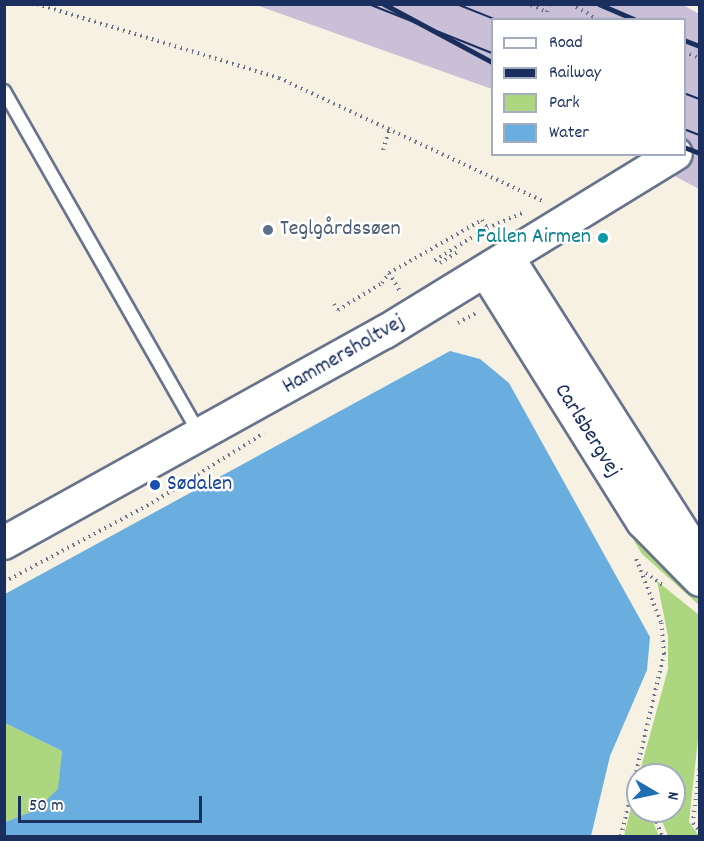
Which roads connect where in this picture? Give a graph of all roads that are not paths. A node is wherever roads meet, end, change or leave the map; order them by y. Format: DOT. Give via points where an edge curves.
graph roads {
  1 [pos="4,91"];
  2 [pos="699,141"];
  3 [pos="686,149"];
  4 [pos="672,156"];
  5 [pos="497,265"];
  6 [pos="202,436"];
  7 [pos="4,543"];
  8 [pos="699,559"];
  9 [pos="699,580"];
  1 -- 6 [label="lane"];
  2 -- 3 [label="street"];
  4 -- 5 [label="street, Hammersholtvej" via="558,211"];
  5 -- 6 [label="street, Hammersholtvej"];
  5 -- 8 [label="street, Carlsbergvej"];
  5 -- 9 [label="street, Carlsbergvej" via="643,522"];
  6 -- 7 [label="street, Hammersholtvej"];
}
